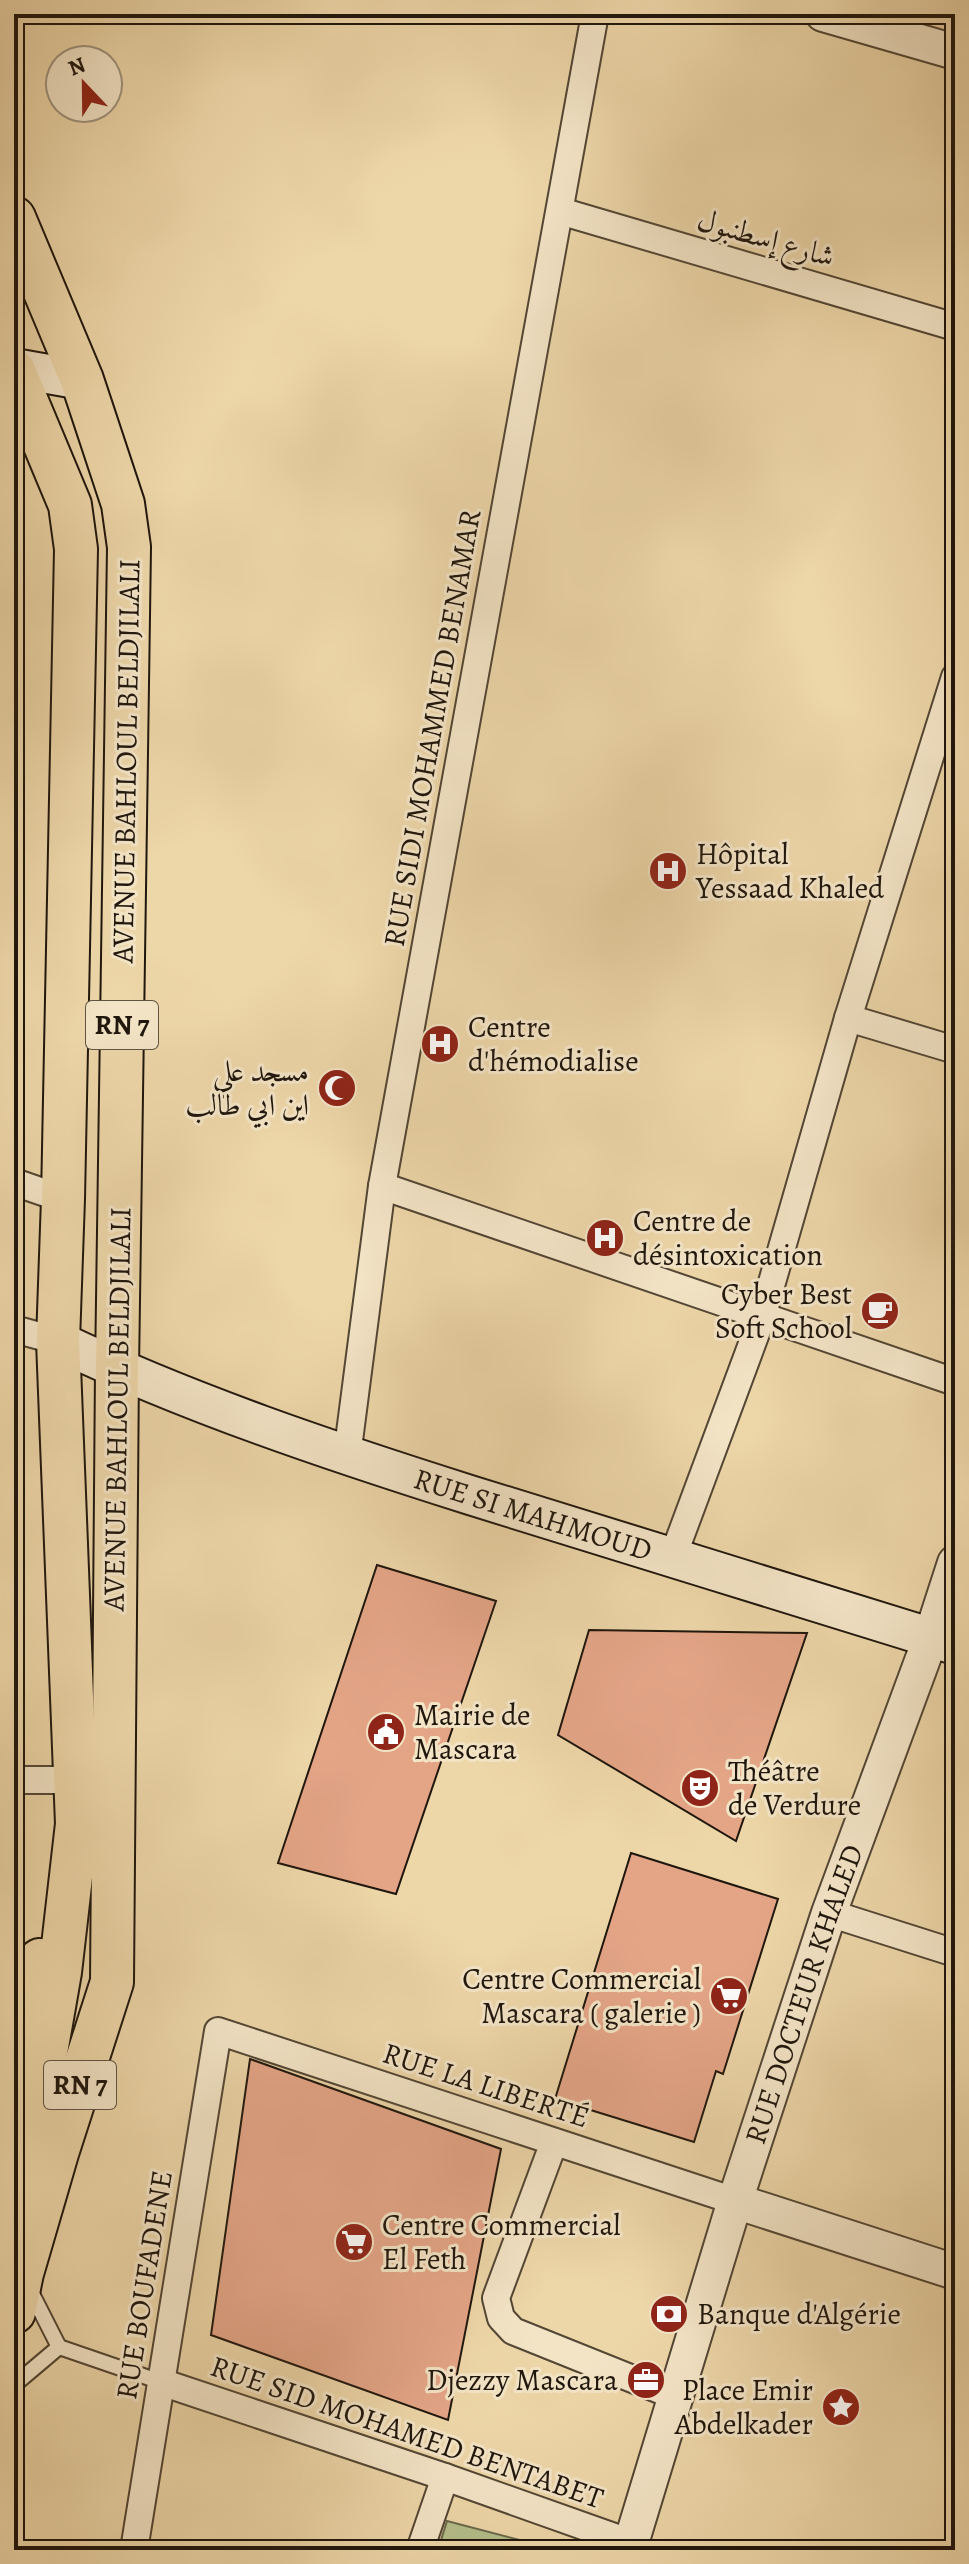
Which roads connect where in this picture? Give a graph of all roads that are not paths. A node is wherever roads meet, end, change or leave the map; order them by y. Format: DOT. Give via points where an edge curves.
graph roads {
  1 [pos="595,14"];
  2 [pos="823,14"];
  3 [pos="955,52"];
  4 [pos="560,211"];
  5 [pos="14,218"];
  6 [pos="955,327"];
  7 [pos="14,370"];
  8 [pos="82,380"];
  9 [pos="953,691"];
  10 [pos="848,1018"];
  11 [pos="955,1050"];
  12 [pos="14,1182"];
  13 [pos="382,1186"];
  14 [pos="63,1199"];
  15 [pos="762,1317"];
  16 [pos="14,1329"];
  17 [pos="58,1341"];
  18 [pos="117,1369"];
  19 [pos="955,1382"];
  20 [pos="347,1456"];
  21 [pos="672,1559"];
  22 [pos="955,1563"];
  23 [pos="943,1641"];
  24 [pos="14,1780"];
  25 [pos="75,1780"];
  26 [pos="77,1824"];
  27 [pos="114,1853"];
  28 [pos="829,1913"];
  29 [pos="955,1953"];
  30 [pos="218,2031"];
  31 [pos="14,2043"];
  32 [pos="554,2142"];
  33 [pos="30,2144"];
  34 [pos="14,2187"];
  35 [pos="735,2201"];
  36 [pos="955,2272"];
  37 [pos="18,2293"];
  38 [pos="59,2347"];
  39 [pos="161,2382"];
  40 [pos="14,2385"];
  41 [pos="675,2396"];
  42 [pos="445,2477"];
  43 [pos="630,2546"];
  44 [pos="134,2550"];
  45 [pos="420,2550"];
  1 -- 4 [label="street, RUE SIDI MOHAMMED BENAMAR"];
  2 -- 3 [label="street"];
  4 -- 6 [label="street, شارع إسطنبول"];
  4 -- 13 [label="street, RUE SIDI MOHAMMED BENAMAR"];
  5 -- 8 [label="main road, AVENUE BAHLOUL BELDJILALI / RN 7"];
  7 -- 8 [label="main road"];
  7 -- 14 [label="main road, AVENUE BAHLOUL BELDJILALI / RN 7" via="70,505 76,549"];
  8 -- 18 [label="main road, AVENUE BAHLOUL BELDJILALI / RN 7" via="123,504 129,547"];
  9 -- 10 [label="street"];
  10 -- 11 [label="street"];
  10 -- 15 [label="street"];
  12 -- 14 [label="street"];
  13 -- 15 [label="street"];
  13 -- 20 [label="street, RUE SIDI MOHAMMED BENAMAR"];
  14 -- 17 [label="main road, AVENUE BAHLOUL BELDJILALI / RN 7"];
  15 -- 19 [label="street"];
  15 -- 21 [label="street"];
  16 -- 17 [label="street"];
  17 -- 18 [label="main road, RUE SI MAHMOUD"];
  17 -- 25 [label="main road, AVENUE BAHLOUL BELDJILALI / RN 7"];
  18 -- 20 [label="main road, RUE SI MAHMOUD"];
  18 -- 27 [label="main road, AVENUE BAHLOUL BELDJILALI / RN 7"];
  20 -- 21 [label="main road, RUE SI MAHMOUD"];
  21 -- 23 [label="main road, RUE SI MAHMOUD"];
  22 -- 23 [label="street, RUE DOCTEUR KHALED"];
  23 -- 28 [label="street, RUE DOCTEUR KHALED"];
  24 -- 25 [label="street"];
  25 -- 26 [label="main road, AVENUE BAHLOUL BELDJILALI / RN 7"];
  26 -- 31 [label="main road, AVENUE BAHLOUL BELDJILALI / RN 7"];
  26 -- 33 [label="main road, AVENUE BAHLOUL BELDJILALI / RN 7" via="61,1962"];
  27 -- 33 [label="main road, AVENUE BAHLOUL BELDJILALI / RN 7" via="72,2047"];
  27 -- 37 [label="main road, AVENUE BAHLOUL BELDJILALI / RN 7" via="112,1982"];
  28 -- 29 [label="street"];
  28 -- 35 [label="street, RUE DOCTEUR KHALED"];
  30 -- 32 [label="street, RUE LA LIBERTÉ"];
  30 -- 39 [label="street, RUE BOUFADENE"];
  32 -- 35 [label="street, RUE LA LIBERTÉ"];
  32 -- 41 [label="street" via="496,2298 501,2318 513,2331"];
  33 -- 34 [label="main road, RN 7"];
  35 -- 36 [label="street"];
  35 -- 41 [label="street, RUE DOCTEUR KHALED"];
  37 -- 38 [label="lane"];
  38 -- 39 [label="lane"];
  38 -- 40 [label="lane"];
  39 -- 42 [label="street, RUE SID MOHAMED BENTABET"];
  39 -- 44 [label="street, RUE BOUFADENE"];
  41 -- 43 [label="street, RUE DOCTEUR KHALED"];
  42 -- 43 [label="street, RUE SID MOHAMED BENTABET"];
  42 -- 45 [label="street"];
}
